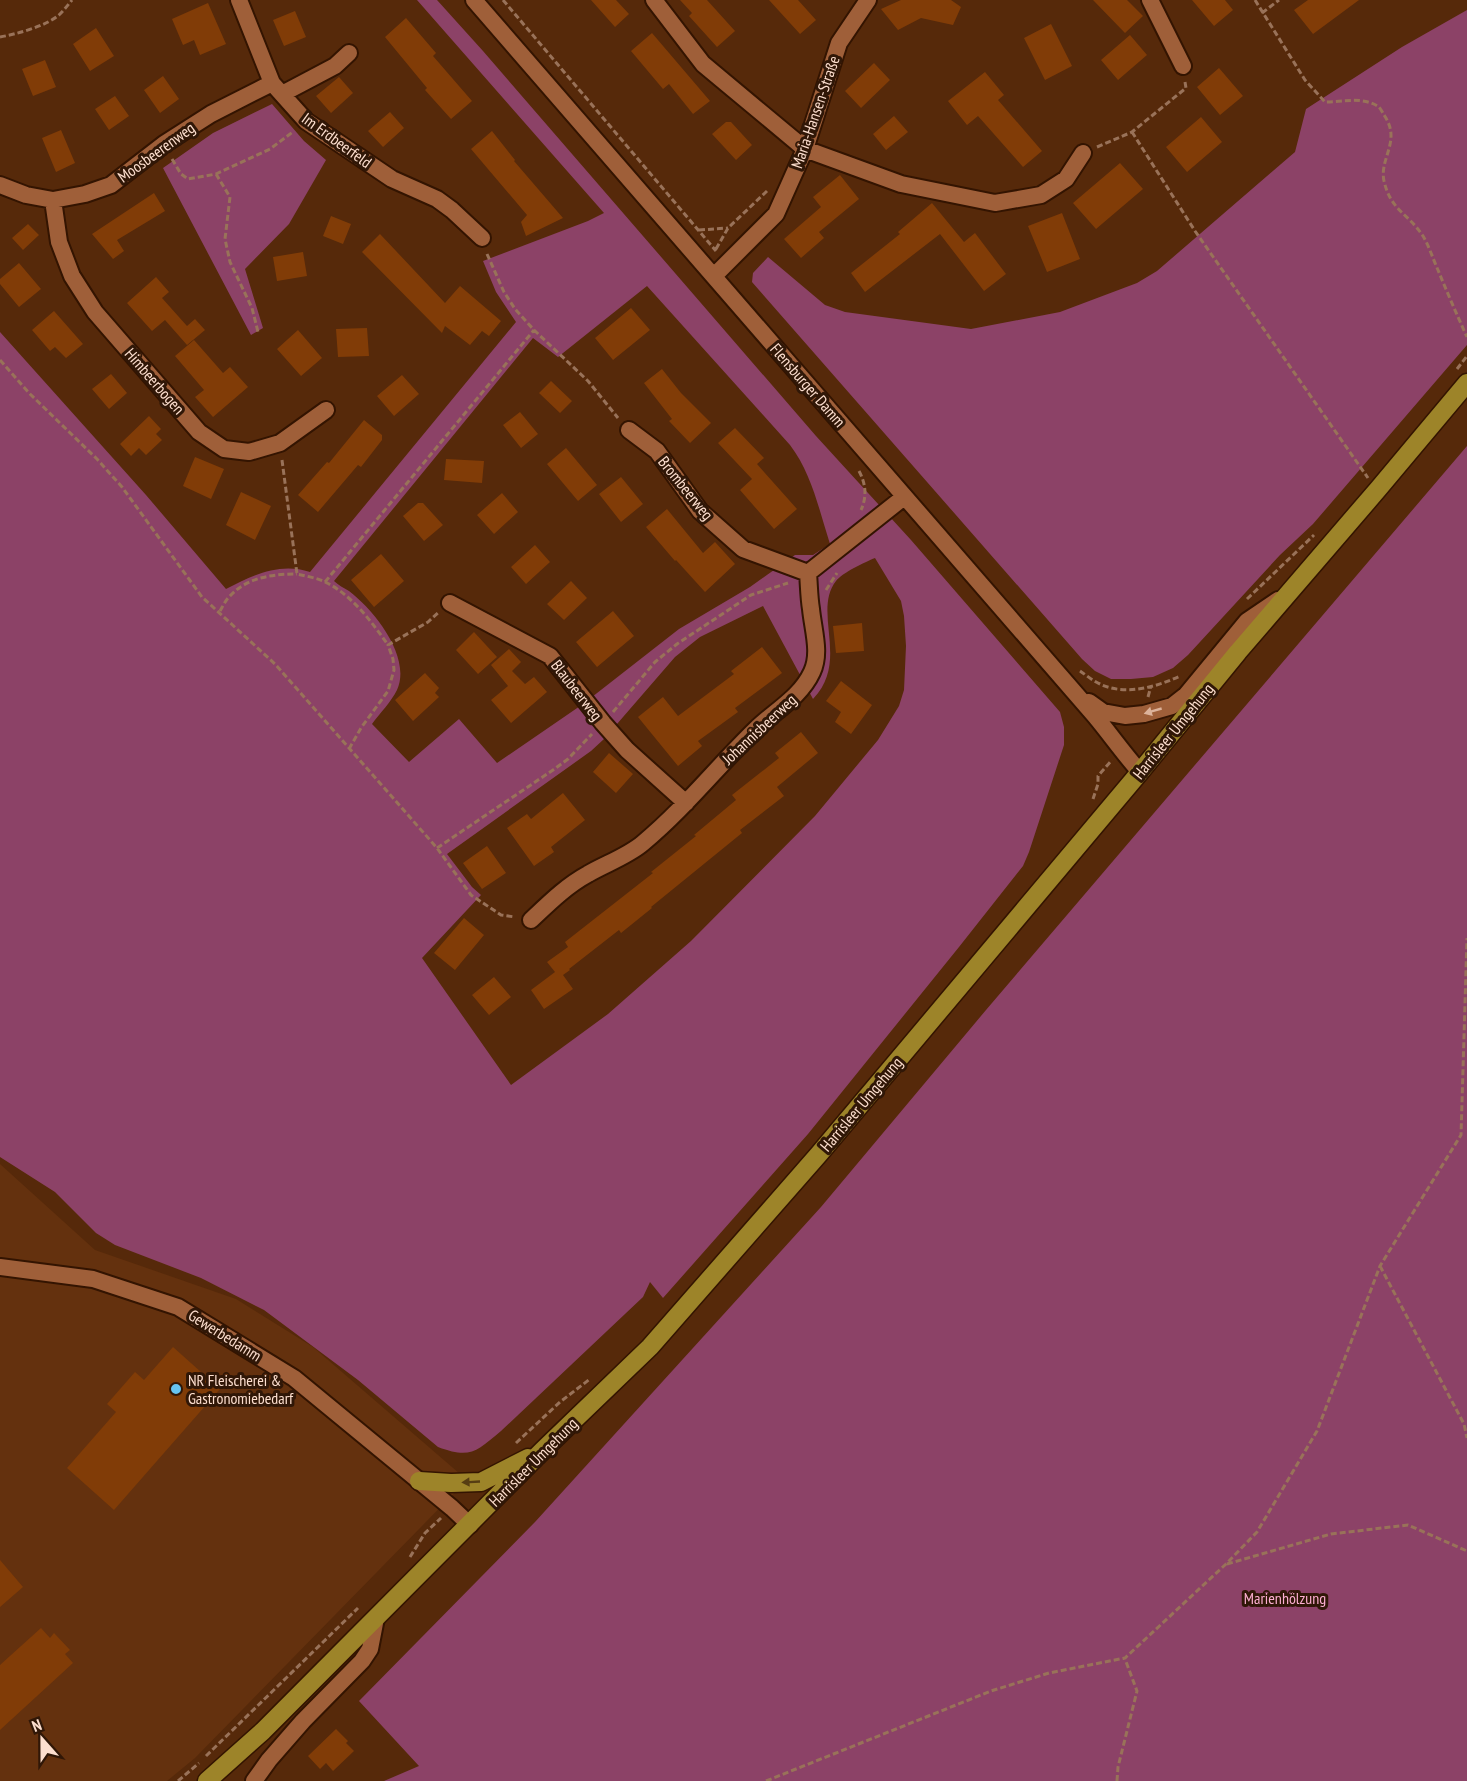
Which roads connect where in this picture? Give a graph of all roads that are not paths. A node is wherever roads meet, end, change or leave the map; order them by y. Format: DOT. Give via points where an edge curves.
graph roads {
  1 [pos="239,0"];
  2 [pos="474,0"];
  3 [pos="654,0"];
  4 [pos="868,0"];
  5 [pos="1150,0"];
  6 [pos="349,53"];
  7 [pos="1183,66"];
  8 [pos="277,88"];
  9 [pos="806,149"];
  10 [pos="1083,153"];
  11 [pos="0,185"];
  12 [pos="53,200"];
  13 [pos="482,238"];
  14 [pos="714,276"];
  15 [pos="1462,376"];
  16 [pos="326,410"];
  17 [pos="629,430"];
  18 [pos="904,497"];
  19 [pos="808,573"];
  20 [pos="1289,592"];
  21 [pos="450,603"];
  22 [pos="1073,692"];
  23 [pos="1140,772"];
  24 [pos="686,802"];
  25 [pos="531,920"];
  26 [pos="0,1267"];
  27 [pos="543,1450"];
  28 [pos="419,1481"];
  29 [pos="470,1525"];
  30 [pos="376,1618"];
  31 [pos="207,1781"];
  32 [pos="254,1781"];
  1 -- 8 [label="street, Im Erdbeerfeld"];
  2 -- 14 [label="street, Flensburger Damm"];
  3 -- 9 [label="street" via="703,64"];
  4 -- 9 [label="street, Maria-Hansen-Straße" via="839,43"];
  5 -- 7 [label="street"];
  6 -- 8 [label="street, Moosbeerenweg" via="335,66"];
  8 -- 12 [label="street, Moosbeerenweg" via="211,114 111,185"];
  8 -- 13 [label="street, Im Erdbeerfeld" via="306,122 392,179 437,200"];
  9 -- 10 [label="street" via="901,184 995,203 1041,195 1066,179"];
  9 -- 14 [label="street, Maria-Hansen-Straße" via="776,214 721,257"];
  11 -- 12 [label="street, Moosbeerenweg"];
  12 -- 16 [label="street, Himbeerbogen" via="59,242 72,276 95,312 200,432 224,449 249,452 280,443"];
  14 -- 18 [label="street, Flensburger Damm"];
  15 -- 20 [label="main road, Harrisleer Umgehung"];
  17 -- 19 [label="street, Brombeerweg" via="657,451 700,511 743,549"];
  18 -- 19 [label="street"];
  18 -- 22 [label="street, Flensburger Damm"];
  19 -- 24 [label="street, Johannisbeerweg" via="816,644 812,672 798,695 768,717"];
  20 -- 22 [label="street, one-way" via="1247,621 1186,695 1172,706 1144,714 1109,714"];
  20 -- 23 [label="main road, Harrisleer Umgehung"];
  21 -- 24 [label="street, Blaubeerweg" via="550,656 627,750"];
  22 -- 23 [label="street, Flensburger Damm"];
  23 -- 27 [label="main road, Harrisleer Umgehung" via="651,1347"];
  24 -- 25 [label="street, Johannisbeerweg" via="641,845 585,875"];
  26 -- 28 [label="street, Gewerbedamm" via="93,1279 178,1306 294,1378"];
  27 -- 28 [label="main road, one-way" via="481,1482"];
  27 -- 29 [label="main road, Harrisleer Umgehung"];
  28 -- 29 [label="street, Gewerbedamm"];
  29 -- 30 [label="main road, Harrisleer Umgehung"];
  30 -- 31 [label="main road, Harrisleer Umgehung"];
  30 -- 32 [label="street" via="370,1649 362,1661 303,1721"];
}
